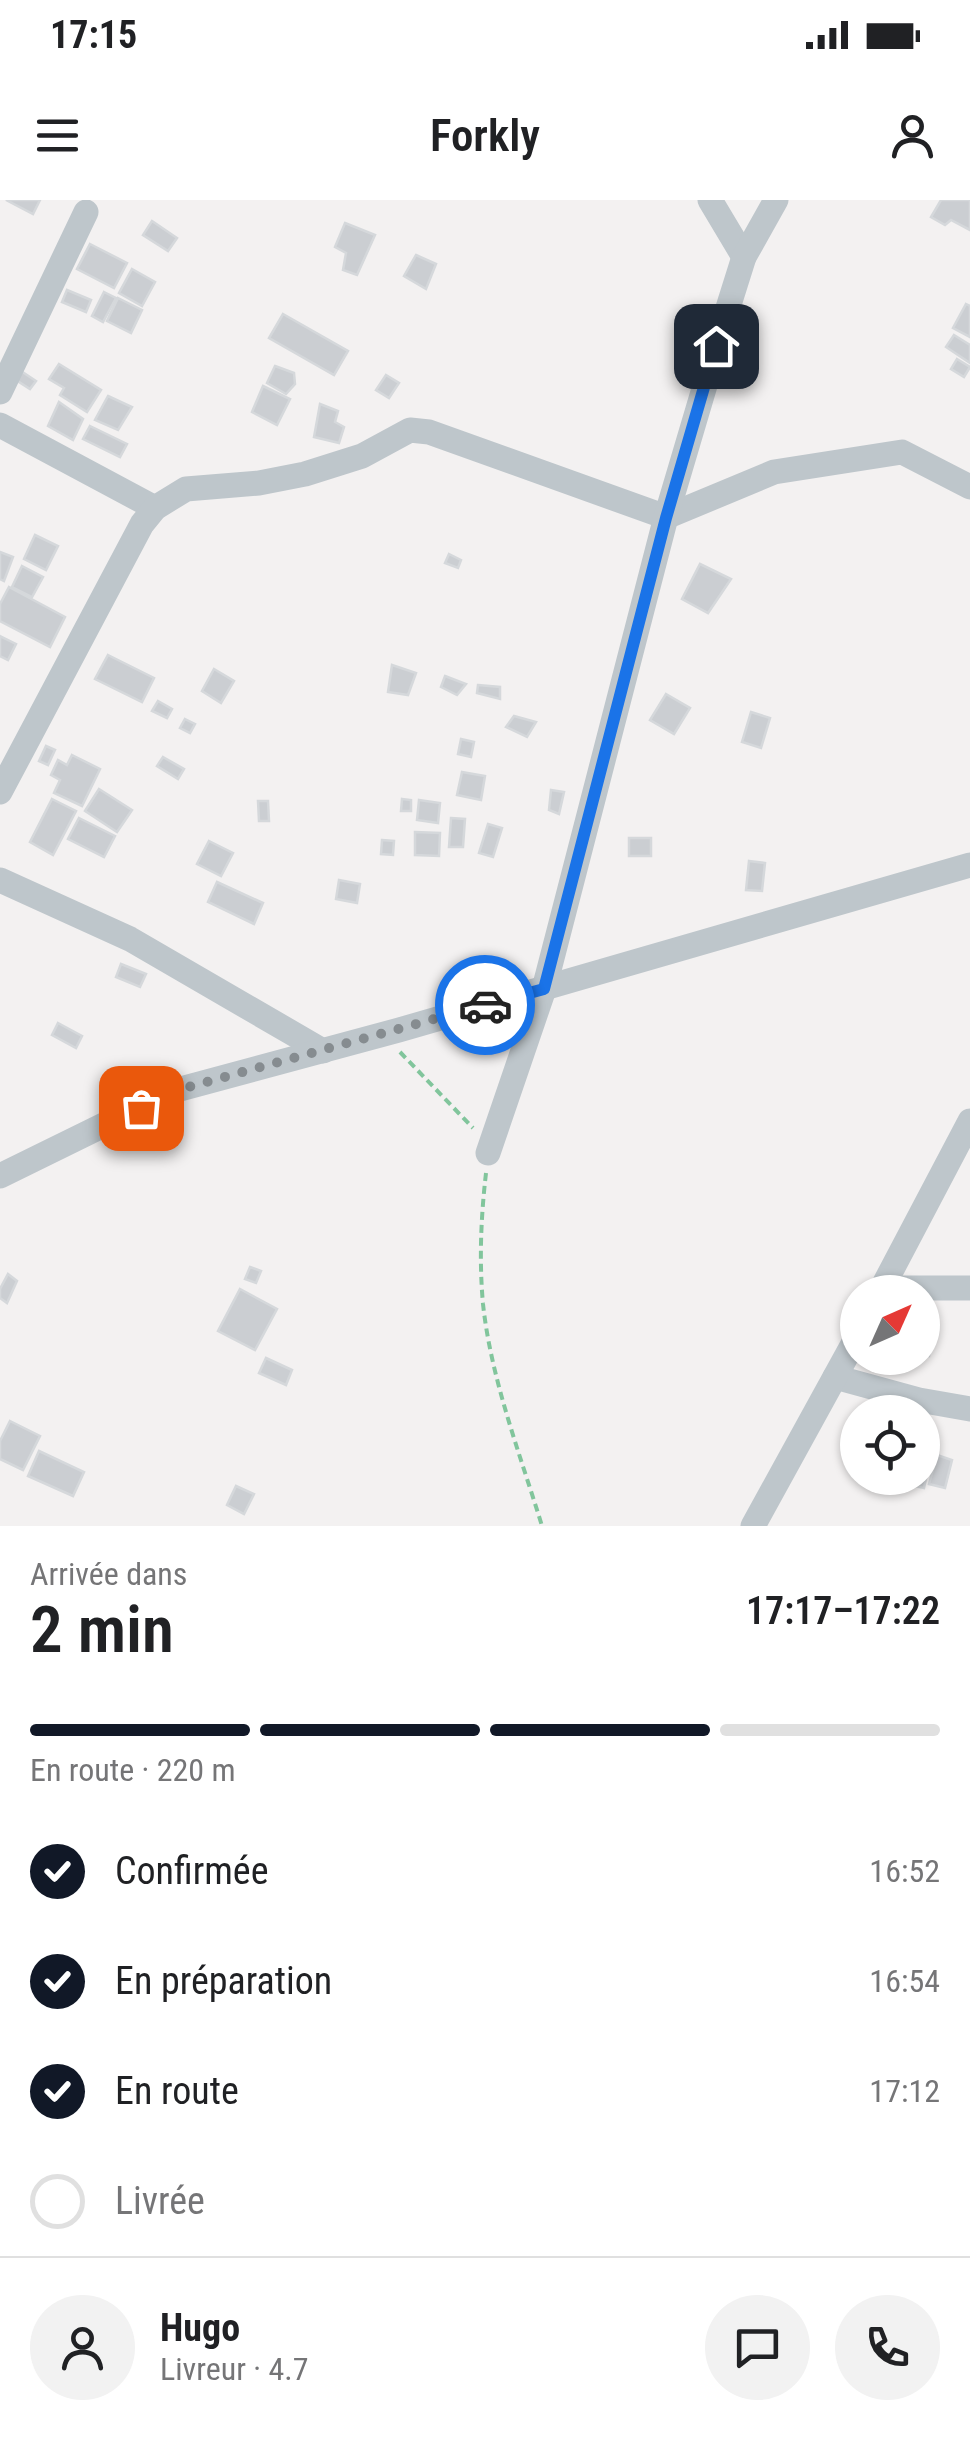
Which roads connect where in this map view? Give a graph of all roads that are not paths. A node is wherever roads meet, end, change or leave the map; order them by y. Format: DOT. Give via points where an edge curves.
graph roads {
  1 [pos="710,200"];
  2 [pos="776,200"];
  3 [pos="86,212"];
  4 [pos="744,257"];
  5 [pos="0,392"];
  6 [pos="0,425"];
  7 [pos="966,477"];
  8 [pos="155,508"];
  9 [pos="666,518"];
  10 [pos="0,792"];
  11 [pos="970,866"];
  12 [pos="0,880"];
  13 [pos="544,989"];
  14 [pos="322,1051"];
  15 [pos="970,1121"];
  16 [pos="488,1153"];
  17 [pos="0,1176"];
  18 [pos="889,1275"];
  19 [pos="970,1288"];
  20 [pos="940,1289"];
  21 [pos="840,1368"];
  22 [pos="835,1377"];
  23 [pos="970,1409"];
  24 [pos="753,1526"];
  1 -- 4 [label="street"];
  2 -- 4 [label="street"];
  3 -- 5 [label="street"];
  4 -- 9 [label="street"];
  6 -- 8 [label="street"];
  7 -- 9 [label="street" via="902,452 774,472"];
  8 -- 9 [label="street" via="186,490 306,474 362,456 410,430"];
  8 -- 10 [label="street"];
  9 -- 13 [label="street"];
  11 -- 13 [label="street"];
  12 -- 14 [label="street" via="130,939"];
  13 -- 14 [label="street"];
  13 -- 16 [label="street"];
  14 -- 17 [label="street" via="174,1091"];
  15 -- 18 [label="street"];
  19 -- 20 [label="street"];
  21 -- 22 [label="street"];
  22 -- 23 [label="street"];
  22 -- 24 [label="street"];
}
